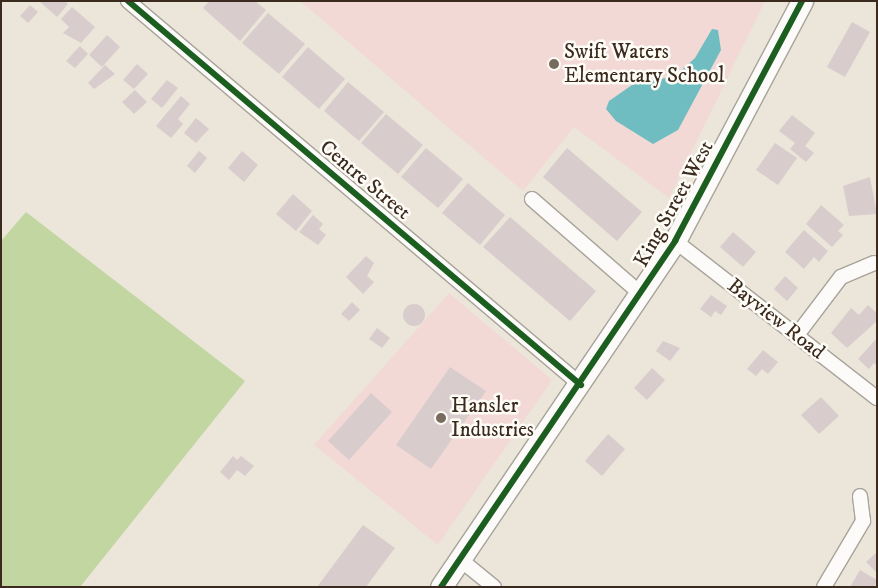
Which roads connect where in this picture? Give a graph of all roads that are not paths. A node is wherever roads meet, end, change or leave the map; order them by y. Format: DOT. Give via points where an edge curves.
graph roads {
  1 [pos="128,1"];
  2 [pos="802,1"];
  3 [pos="532,199"];
  4 [pos="675,241"];
  5 [pos="874,263"];
  6 [pos="641,294"];
  7 [pos="797,335"];
  8 [pos="581,385"];
  9 [pos="877,398"];
  10 [pos="860,496"];
  11 [pos="462,561"];
  12 [pos="441,587"];
  13 [pos="494,587"];
  14 [pos="824,587"];
  1 -- 8 [label="street, Centre Street"];
  2 -- 4 [label="main road, King Street West"];
  3 -- 6 [label="street"];
  4 -- 6 [label="main road, King Street West"];
  4 -- 7 [label="street, Bayview Road"];
  5 -- 7 [label="street" via="842,277"];
  6 -- 8 [label="main road, King Street West"];
  7 -- 9 [label="street, Bayview Road"];
  8 -- 11 [label="main road, King Street West"];
  10 -- 14 [label="street" via="863,521"];
  11 -- 12 [label="main road, King Street West"];
  11 -- 13 [label="street"];
}
